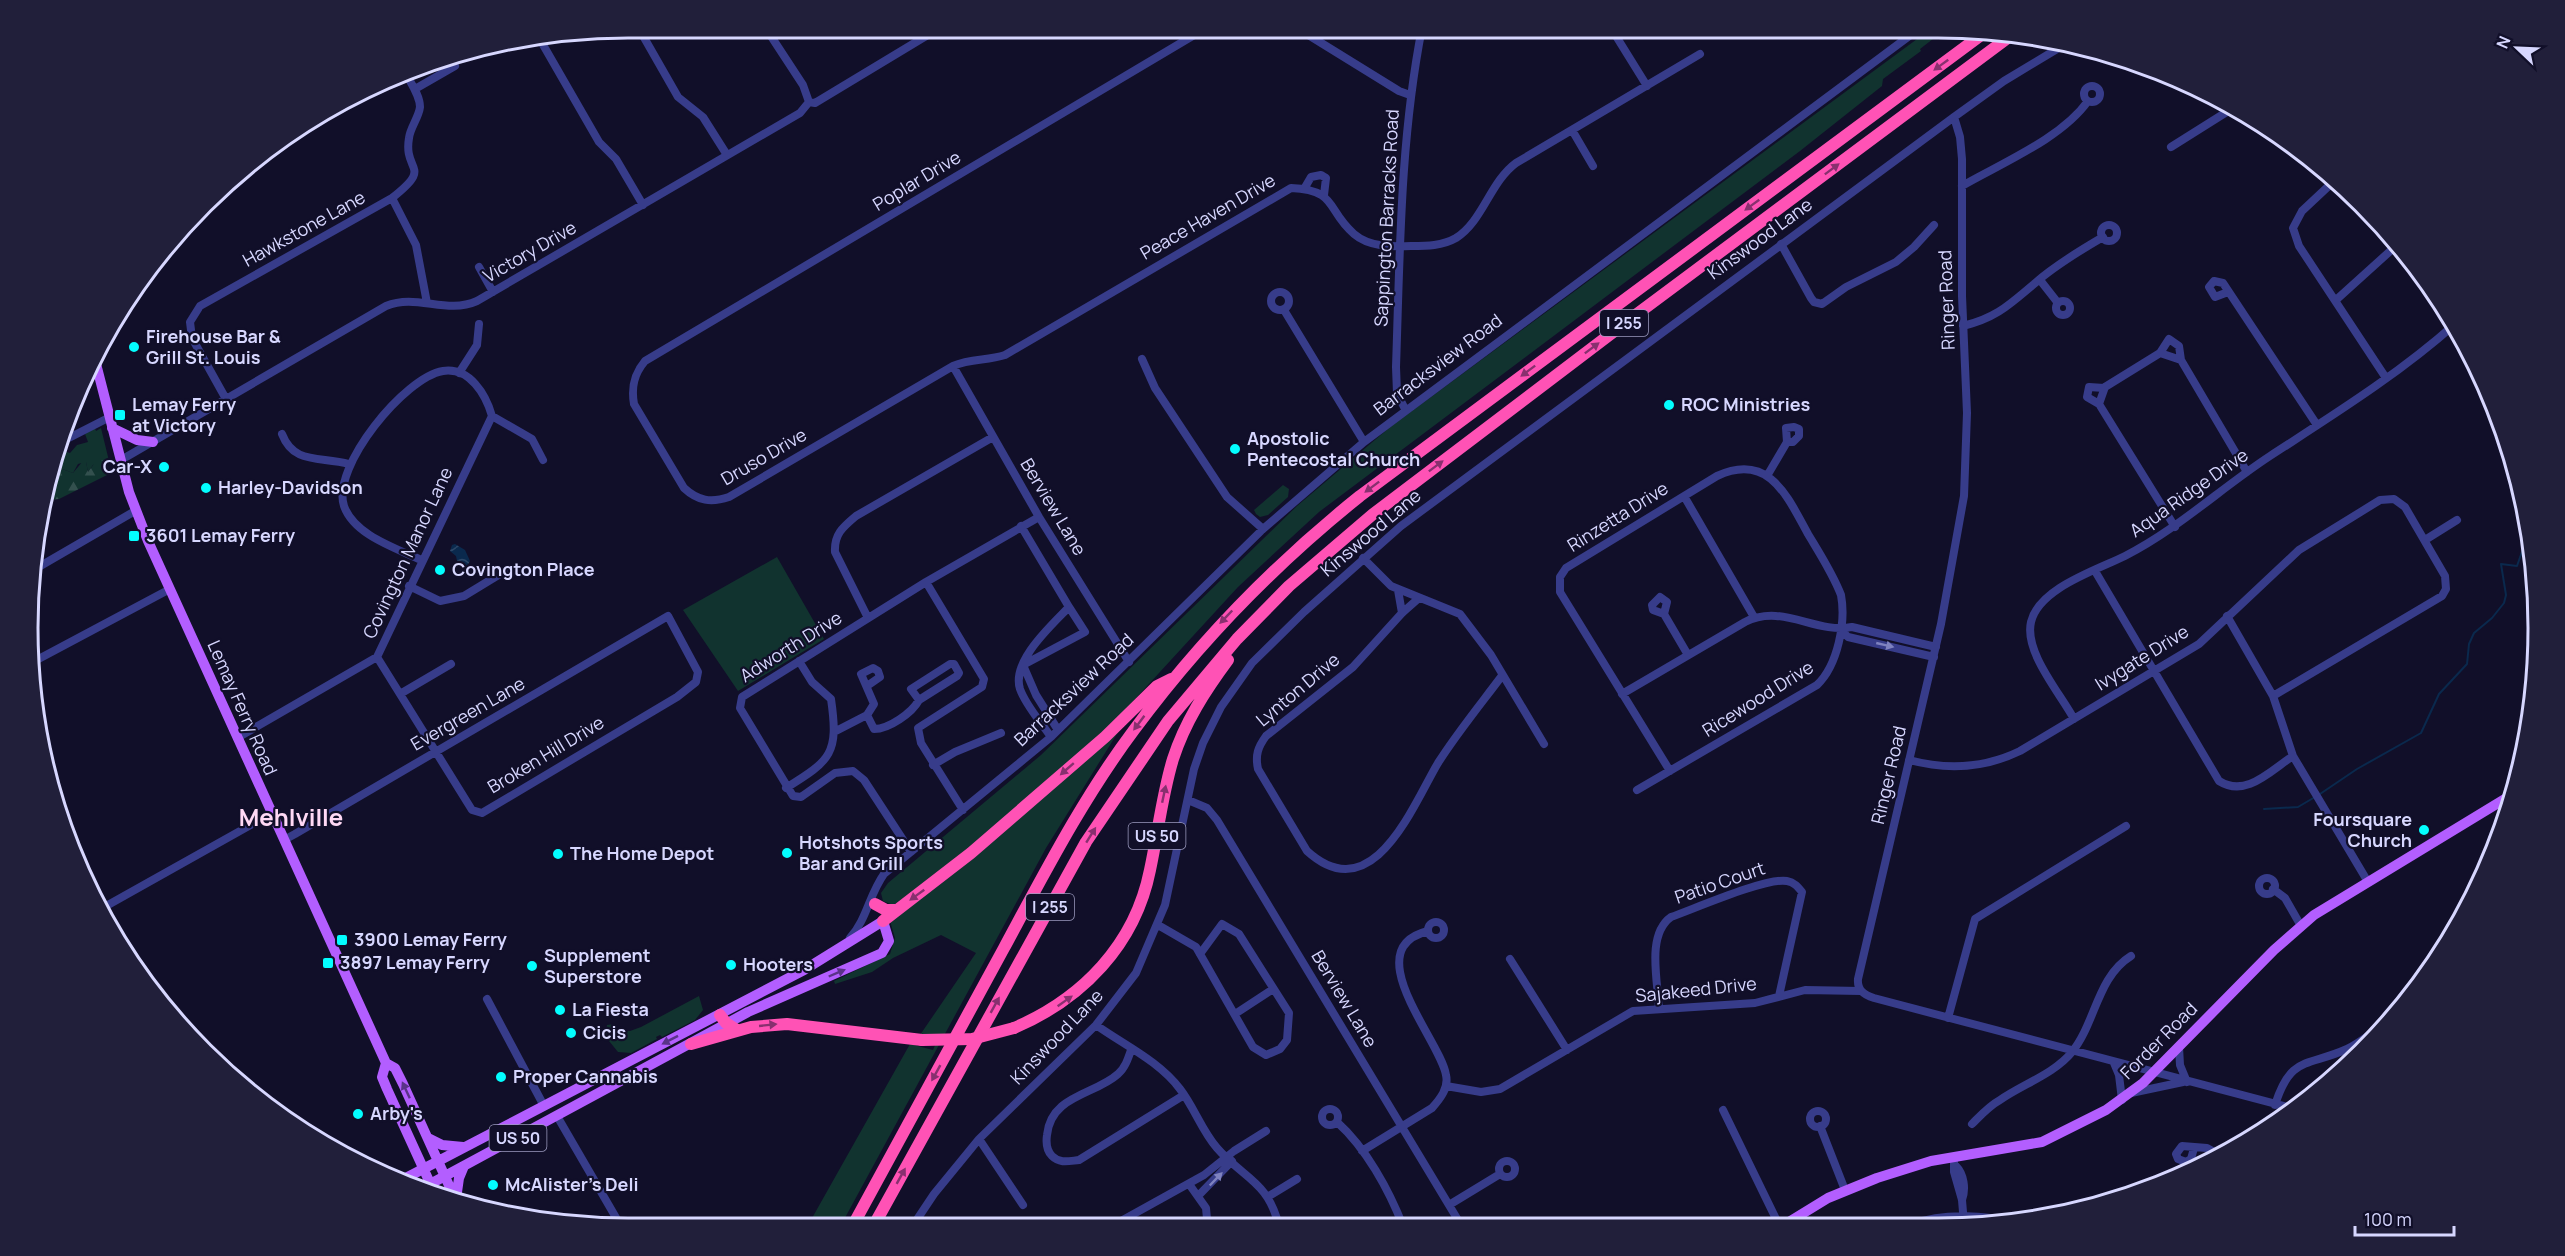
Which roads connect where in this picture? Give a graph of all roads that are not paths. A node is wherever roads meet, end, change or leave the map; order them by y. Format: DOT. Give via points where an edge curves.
graph roads {
  1 [pos="644,38"];
  2 [pos="772,38"];
  3 [pos="923,38"];
  4 [pos="1189,38"];
  5 [pos="1313,38"];
  6 [pos="1420,38"];
  7 [pos="1617,38"];
  8 [pos="1904,38"];
  9 [pos="1976,39"];
  10 [pos="2004,42"];
  11 [pos="543,44"];
  12 [pos="2056,50"];
  13 [pos="1700,54"];
  14 [pos="454,66"];
  15 [pos="409,79"];
  16 [pos="1647,86"];
  17 [pos="415,89"];
  18 [pos="1410,95"];
  19 [pos="2088,100"];
  20 [pos="809,102"];
  21 [pos="2225,113"];
  22 [pos="1953,117"];
  23 [pos="1572,130"];
  24 [pos="2171,147"];
  25 [pos="727,155"];
  26 [pos="1593,166"];
  27 [pos="1962,186"];
  28 [pos="2328,186"];
  29 [pos="1304,189"];
  30 [pos="1324,195"];
  31 [pos="392,198"];
  32 [pos="643,205"];
  33 [pos="1934,225"];
  34 [pos="2103,237"];
  35 [pos="1781,244"];
  36 [pos="1400,246"];
  37 [pos="2390,251"];
  38 [pos="479,267"];
  39 [pos="2040,280"];
  40 [pos="493,292"];
  41 [pos="2228,292"];
  42 [pos="2336,300"];
  43 [pos="427,303"];
  44 [pos="2058,303"];
  45 [pos="1284,310"];
  46 [pos="479,324"];
  47 [pos="1963,326"];
  48 [pos="2447,331"];
  49 [pos="2160,353"];
  50 [pos="1142,359"];
  51 [pos="2181,360"];
  52 [pos="645,362"];
  53 [pos="953,366"];
  54 [pos="97,370"];
  55 [pos="459,373"];
  56 [pos="2386,378"];
  57 [pos="2104,388"];
  58 [pos="226,399"];
  59 [pos="2099,404"];
  60 [pos="1405,409"];
  61 [pos="492,416"];
  62 [pos="111,422"];
  63 [pos="2317,425"];
  64 [pos="282,434"];
  65 [pos="993,437"];
  66 [pos="69,439"];
  67 [pos="153,442"];
  68 [pos="1364,442"];
  69 [pos="1787,442"];
  70 [pos="121,460"];
  71 [pos="543,460"];
  72 [pos="349,464"];
  73 [pos="2247,472"];
  74 [pos="1767,476"];
  75 [pos="1684,496"];
  76 [pos="135,511"];
  77 [pos="1039,517"];
  78 [pos="2457,520"];
  79 [pos="1021,526"];
  80 [pos="2175,527"];
  81 [pos="1263,529"];
  82 [pos="2425,540"];
  83 [pos="1363,558"];
  84 [pos="421,560"];
  85 [pos="41,565"];
  86 [pos="505,571"];
  87 [pos="2095,571"];
  88 [pos="926,582"];
  89 [pos="409,586"];
  90 [pos="170,588"];
  91 [pos="1398,590"];
  92 [pos="1419,598"];
  93 [pos="1069,607"];
  94 [pos="1263,612"];
  95 [pos="1402,613"];
  96 [pos="1664,614"];
  97 [pos="668,616"];
  98 [pos="2227,616"];
  99 [pos="1754,617"];
  100 [pos="868,618"];
  101 [pos="1840,629"];
  102 [pos="1936,647"];
  103 [pos="1689,655"];
  104 [pos="377,657"];
  105 [pos="1934,657"];
  106 [pos="39,659"];
  107 [pos="799,661"];
  108 [pos="1129,662"];
  109 [pos="451,664"];
  110 [pos="1023,665"];
  111 [pos="2154,672"];
  112 [pos="1175,677"];
  113 [pos="1501,677"];
  114 [pos="867,686"];
  115 [pos="400,694"];
  116 [pos="1622,694"];
  117 [pos="2273,696"];
  118 [pos="919,700"];
  119 [pos="867,715"];
  120 [pos="2074,719"];
  121 [pos="1058,730"];
  122 [pos="834,732"];
  123 [pos="1001,733"];
  124 [pos="1051,737"];
  125 [pos="237,738"];
  126 [pos="1544,744"];
  127 [pos="435,753"];
  128 [pos="2293,756"];
  129 [pos="1909,760"];
  130 [pos="933,765"];
  131 [pos="1670,771"];
  132 [pos="786,788"];
  133 [pos="1637,790"];
  134 [pos="1188,800"];
  135 [pos="2501,801"];
  136 [pos="963,810"];
  137 [pos="272,813"];
  138 [pos="2127,825"];
  139 [pos="284,840"];
  140 [pos="910,852"];
  141 [pos="2368,882"];
  142 [pos="875,888"];
  143 [pos="2273,890"];
  144 [pos="874,904"];
  145 [pos="107,905"];
  146 [pos="897,910"];
  147 [pos="883,921"];
  148 [pos="1158,925"];
  149 [pos="2301,926"];
  150 [pos="1428,931"];
  151 [pos="846,943"];
  152 [pos="1200,954"];
  153 [pos="2131,956"];
  154 [pos="1510,959"];
  155 [pos="1273,989"];
  156 [pos="1861,991"];
  157 [pos="1779,996"];
  158 [pos="487,999"];
  159 [pos="1659,1008"];
  160 [pos="1235,1014"];
  161 [pos="1948,1018"];
  162 [pos="728,1023"];
  163 [pos="1096,1025"];
  164 [pos="2359,1042"];
  165 [pos="691,1044"];
  166 [pos="2179,1047"];
  167 [pos="1131,1050"];
  168 [pos="1567,1050"];
  169 [pos="2073,1052"];
  170 [pos="386,1063"];
  171 [pos="2114,1063"];
  172 [pos="2153,1073"];
  173 [pos="2187,1082"];
  174 [pos="1446,1086"];
  175 [pos="1184,1095"];
  176 [pos="2126,1097"];
  177 [pos="2275,1105"];
  178 [pos="544,1106"];
  179 [pos="2282,1106"];
  180 [pos="1723,1110"];
  181 [pos="556,1116"];
  182 [pos="1337,1122"];
  183 [pos="1972,1124"];
  184 [pos="1402,1126"];
  185 [pos="1821,1126"];
  186 [pos="1266,1131"];
  187 [pos="428,1138"];
  188 [pos="979,1139"];
  189 [pos="412,1144"];
  190 [pos="464,1147"];
  191 [pos="2194,1148"];
  192 [pos="1362,1151"];
  193 [pos="2211,1151"];
  194 [pos="1229,1159"];
  195 [pos="438,1161"];
  196 [pos="1955,1161"];
  197 [pos="464,1166"];
  198 [pos="423,1169"];
  199 [pos="1500,1174"];
  200 [pos="405,1175"];
  201 [pos="445,1176"];
  202 [pos="409,1177"];
  203 [pos="1297,1179"];
  204 [pos="426,1183"];
  205 [pos="1189,1184"];
  206 [pos="433,1185"];
  207 [pos="1845,1190"];
  208 [pos="452,1191"];
  209 [pos="457,1193"];
  210 [pos="1199,1195"];
  211 [pos="1269,1196"];
  212 [pos="1023,1205"];
  213 [pos="1449,1205"];
  214 [pos="1964,1217"];
  215 [pos="616,1218"];
  216 [pos="857,1218"];
  217 [pos="878,1218"];
  218 [pos="918,1218"];
  219 [pos="1128,1218"];
  220 [pos="1207,1218"];
  221 [pos="1276,1218"];
  222 [pos="1400,1218"];
  223 [pos="1457,1218"];
  224 [pos="1776,1218"];
  225 [pos="1795,1218"];
  1 -- 25 [label="street" via="678,97 703,117"];
  2 -- 20 [label="street" via="803,85"];
  3 -- 20 [label="street, Victory Drive" via="815,103"];
  4 -- 52 [label="street, Poplar Drive"];
  5 -- 18 [label="street"];
  6 -- 18 [label="street, Sappington Barracks Road"];
  7 -- 16 [label="street"];
  8 -- 60 [label="street, Barracksview Road"];
  9 -- 112 [label="highway, I 255, one-way" via="1353,501 1245,598"];
  94 -- 10 [label="highway, I 255, one-way" via="1386,504"];
  11 -- 32 [label="street" via="599,142 616,159"];
  12 -- 22 [label="street, Kinswood Lane"];
  13 -- 16 [label="street"];
  14 -- 17 [label="street"];
  15 -- 17 [label="street, Hawkstone Lane"];
  16 -- 23 [label="street"];
  17 -- 31 [label="street, Hawkstone Lane" via="420,107 409,138 409,152 416,168 411,184"];
  18 -- 36 [label="street, Sappington Barracks Road"];
  19 -- 27 [label="street" via="2073,119 2052,134"];
  20 -- 25 [label="street, Victory Drive" via="800,113"];
  21 -- 24 [label="street"];
  22 -- 27 [label="street, Ringer Road" via="1960,137"];
  22 -- 35 [label="street, Kinswood Lane"];
  23 -- 26 [label="street"];
  23 -- 36 [label="street" via="1504,171 1458,237 1438,245"];
  25 -- 32 [label="street, Victory Drive"];
  27 -- 47 [label="street, Ringer Road"];
  28 -- 42 [label="street" via="2302,211 2294,228 2299,246"];
  29 -- 30 [label="street, Peace Haven Drive"];
  29 -- 30 [label="street" via="1311,177 1321,175 1326,178"];
  29 -- 53 [label="street, Peace Haven Drive" via="1291,188 1280,194 1005,355 968,359"];
  30 -- 36 [label="street" via="1355,235 1376,244"];
  31 -- 43 [label="street" via="416,245"];
  31 -- 58 [label="street, Hawkstone Lane" via="200,306 190,322 192,338"];
  32 -- 40 [label="street, Victory Drive"];
  33 -- 35 [label="street" via="1896,261 1822,304 1811,298"];
  34 -- 39 [label="street"];
  35 -- 83 [label="street, Kinswood Lane"];
  36 -- 60 [label="street, Sappington Barracks Road" via="1396,389"];
  37 -- 42 [label="street"];
  38 -- 40 [label="street"];
  39 -- 44 [label="street"];
  39 -- 47 [label="street" via="1986,320"];
  40 -- 43 [label="street, Victory Drive" via="461,307"];
  41 -- 63 [label="street"];
  42 -- 56 [label="street"];
  43 -- 58 [label="street, Victory Drive" via="405,301 386,306"];
  45 -- 68 [label="street"];
  46 -- 55 [label="street" via="477,345"];
  47 -- 102 [label="street, Ringer Road" via="1966,477"];
  48 -- 56 [label="street, Aqua Ridge Drive"];
  49 -- 51 [label="street"];
  49 -- 51 [label="street" via="2169,339 2179,346"];
  49 -- 57 [label="street"];
  50 -- 81 [label="street" via="1155,388 1227,497"];
  51 -- 73 [label="street"];
  52 -- 53 [label="street, Druso Drive" via="634,381 634,404 684,488 693,496 711,501 729,497"];
  53 -- 65 [label="street, Berview Lane"];
  54 -- 62 [label="main road, Lemay Ferry Road"];
  55 -- 61 [label="street" via="478,385 488,399"];
  55 -- 72 [label="street" via="443,371 411,390 366,436"];
  56 -- 63 [label="street, Aqua Ridge Drive"];
  57 -- 59 [label="street"];
  57 -- 59 [label="street" via="2089,387 2086,391 2087,397"];
  58 -- 67 [label="street, Victory Drive"];
  59 -- 80 [label="street"];
  60 -- 68 [label="street, Barracksview Road"];
  61 -- 71 [label="street" via="532,439"];
  61 -- 84 [label="street, Covington Manor Lane"];
  62 -- 66 [label="street"];
  62 -- 67 [label="main road" via="137,440"];
  62 -- 70 [label="main road, Lemay Ferry Road"];
  63 -- 73 [label="street, Aqua Ridge Drive"];
  64 -- 72 [label="street" via="294,453"];
  65 -- 77 [label="street, Berview Lane"];
  65 -- 100 [label="street" via="841,528 834,543 835,552"];
  67 -- 70 [label="street, Victory Drive"];
  68 -- 81 [label="street, Barracksview Road"];
  69 -- 74 [label="street"];
  70 -- 76 [label="main road, Lemay Ferry Road"];
  72 -- 84 [label="street" via="342,492 344,508 369,535"];
  73 -- 80 [label="street, Aqua Ridge Drive"];
  74 -- 75 [label="street, Rinzetta Drive" via="1737,468"];
  74 -- 101 [label="street, Ricewood Drive" via="1784,492 1837,585 1844,609"];
  75 -- 99 [label="street"];
  75 -- 116 [label="street, Rinzetta Drive" via="1566,568 1560,577 1560,592"];
  76 -- 85 [label="street"];
  76 -- 90 [label="main road, Lemay Ferry Road"];
  77 -- 79 [label="street, Adworth Drive"];
  77 -- 108 [label="street, Berview Lane"];
  78 -- 82 [label="street"];
  79 -- 88 [label="street, Adworth Drive"];
  79 -- 93 [label="street"];
  80 -- 87 [label="street, Aqua Ridge Drive"];
  81 -- 108 [label="street, Barracksview Road"];
  82 -- 98 [label="street, Ivygate Drive" via="2405,507 2394,499 2380,500 2299,549"];
  82 -- 117 [label="street" via="2445,576 2446,589 2437,601"];
  83 -- 91 [label="street"];
  83 -- 134 [label="street, Kinswood Lane" via="1277,637 1235,685 1203,743"];
  84 -- 89 [label="street, Covington Manor Lane"];
  86 -- 89 [label="street" via="464,596 440,601"];
  87 -- 111 [label="street"];
  87 -- 120 [label="street, Aqua Ridge Drive" via="2047,596 2031,620 2032,648"];
  88 -- 100 [label="street, Adworth Drive"];
  88 -- 130 [label="street" via="984,679 982,687 918,728"];
  89 -- 104 [label="street, Covington Manor Lane"];
  90 -- 106 [label="street"];
  90 -- 125 [label="main road, Lemay Ferry Road"];
  91 -- 92 [label="street"];
  91 -- 95 [label="street"];
  92 -- 95 [label="street, Lynton Drive"];
  92 -- 113 [label="street" via="1461,614"];
  93 -- 110 [label="street" via="1030,649"];
  93 -- 110 [label="street" via="1085,632"];
  162 -- 94 [label="highway, US 50, one-way, bridge" via="787,1024 922,1040 972,1039 1014,1029 1069,998 1098,972 1135,916 1147,885 1168,776 1186,727 1209,685"];
  217 -- 94 [label="highway, I 255, one-way" via="1106,811 1190,693"];
  95 -- 113 [label="street, Lynton Drive" via="1353,667 1266,736 1259,747 1258,769 1300,840 1319,862 1349,869 1387,848 1409,819 1449,748"];
  96 -- 103 [label="street"];
  97 -- 127 [label="street, Evergreen Lane"];
  97 -- 127 [label="street, Broken Hill Drive" via="698,672 696,682 482,813 472,810"];
  98 -- 111 [label="street, Ivygate Drive" via="2199,644"];
  98 -- 117 [label="street"];
  99 -- 101 [label="street" via="1774,614"];
  99 -- 103 [label="street"];
  100 -- 107 [label="street, Adworth Drive"];
  101 -- 102 [label="street" via="1851,627"];
  101 -- 105 [label="street, one-way" via="1848,637"];
  101 -- 131 [label="street, Ricewood Drive" via="1830,670 1817,685"];
  102 -- 105 [label="street, Ringer Road"];
  103 -- 116 [label="street"];
  104 -- 115 [label="street, Broken Hill Drive"];
  104 -- 125 [label="street, Covington Manor Lane"];
  105 -- 129 [label="street, Ringer Road"];
  107 -- 122 [label="street" via="812,682 831,699"];
  107 -- 132 [label="street, Adworth Drive" via="742,697 739,703"];
  108 -- 121 [label="street, Barracksview Road"];
  109 -- 115 [label="street"];
  110 -- 121 [label="street"];
  110 -- 124 [label="street" via="1020,688"];
  111 -- 120 [label="street, Ivygate Drive"];
  111 -- 128 [label="street" via="2215,774 2228,786 2248,787"];
  112 -- 146 [label="highway, US 50, one-way" via="1157,686 1105,737 971,853"];
  112 -- 216 [label="highway, I 255, one-way" via="1133,731 1073,823"];
  113 -- 126 [label="street"];
  114 -- 119 [label="street" via="874,704"];
  115 -- 127 [label="street, Broken Hill Drive"];
  116 -- 131 [label="street, Rinzetta Drive"];
  117 -- 128 [label="street"];
  118 -- 118 [label="street" via="911,689 954,664 957,676"];
  118 -- 119 [label="street" via="909,713 880,729 874,729"];
  119 -- 122 [label="street"];
  120 -- 129 [label="street, Ivygate Drive" via="2020,751 1992,762 1959,767"];
  121 -- 124 [label="street, Barracksview Road"];
  122 -- 132 [label="street" via="830,755 820,767"];
  123 -- 130 [label="street"];
  124 -- 136 [label="street, Barracksview Road"];
  125 -- 137 [label="main road, Lemay Ferry Road"];
  127 -- 139 [label="street, Evergreen Lane"];
  128 -- 141 [label="street"];
  129 -- 156 [label="street, Ringer Road" via="1857,979"];
  130 -- 136 [label="street"];
  131 -- 133 [label="street, Ricewood Drive"];
  132 -- 140 [label="street" via="793,796 801,797 835,773 853,771 864,780"];
  134 -- 148 [label="street, Kinswood Lane" via="1172,880"];
  134 -- 184 [label="street, Berview Lane" via="1207,808 1217,820"];
  135 -- 141 [label="main road, Forder Road"];
  136 -- 140 [label="street, Barracksview Road"];
  137 -- 139 [label="main road, Lemay Ferry Road"];
  137 -- 145 [label="street"];
  138 -- 161 [label="street" via="1975,919"];
  139 -- 170 [label="main road, Lemay Ferry Road"];
  140 -- 142 [label="street, Barracksview Road" via="884,874"];
  141 -- 149 [label="main road, Forder Road"];
  142 -- 144 [label="street"];
  142 -- 151 [label="street, Barracksview Road" via="860,927"];
  143 -- 149 [label="street" via="2284,898"];
  144 -- 146 [label="highway" via="885,910"];
  144 -- 147 [label="street"];
  146 -- 147 [label="highway, US 50"];
  147 -- 151 [label="main road, US 50"];
  162 -- 147 [label="main road, one-way" via="882,953 890,940"];
  148 -- 152 [label="street" via="1196,947"];
  148 -- 163 [label="street, Kinswood Lane" via="1136,973"];
  149 -- 166 [label="main road, Forder Road"];
  150 -- 174 [label="street" via="1412,936 1404,946 1401,974 1410,1006 1443,1066"];
  151 -- 162 [label="main road, US 50"];
  152 -- 155 [label="street" via="1222,924 1239,934"];
  152 -- 160 [label="street"];
  153 -- 169 [label="street" via="2111,971"];
  154 -- 168 [label="street"];
  155 -- 160 [label="street"];
  155 -- 160 [label="street" via="1289,1013 1287,1040 1275,1052 1266,1055 1253,1047"];
  156 -- 157 [label="street, Sajakeed Drive" via="1820,989"];
  156 -- 161 [label="street" via="1869,997"];
  157 -- 159 [label="street, Sajakeed Drive" via="1755,1003"];
  157 -- 159 [label="street, Patio Court" via="1802,892 1786,880 1768,883 1664,922 1658,931 1656,949"];
  158 -- 178 [label="street"];
  159 -- 168 [label="street, Sajakeed Drive" via="1633,1011"];
  161 -- 169 [label="street"];
  162 -- 165 [label="highway, US 50"];
  162 -- 178 [label="main road, US 50, one-way"];
  163 -- 167 [label="street"];
  163 -- 188 [label="street, Kinswood Lane"];
  164 -- 177 [label="street" via="2293,1070"];
  165 -- 181 [label="main road, US 50"];
  166 -- 172 [label="main road, Forder Road"];
  166 -- 173 [label="street" via="2180,1065"];
  167 -- 175 [label="street" via="1153,1062"];
  167 -- 175 [label="street" via="1117,1075 1101,1087 1073,1096 1055,1114 1047,1131 1052,1156 1061,1161 1079,1160"];
  168 -- 174 [label="street, Sajakeed Drive" via="1500,1089 1481,1092"];
  169 -- 171 [label="street"];
  169 -- 183 [label="street" via="2061,1064 1990,1106"];
  187 -- 170 [label="main road, Lemay Ferry Road, one-way" via="395,1068"];
  170 -- 189 [label="main road, Lemay Ferry Road" via="382,1077"];
  171 -- 172 [label="street"];
  171 -- 176 [label="street"];
  172 -- 173 [label="street"];
  172 -- 176 [label="main road, Forder Road"];
  173 -- 176 [label="street"];
  173 -- 177 [label="street"];
  174 -- 184 [label="street" via="1432,1108"];
  175 -- 194 [label="street" via="1217,1148"];
  176 -- 196 [label="main road, Forder Road" via="2042,1142"];
  177 -- 179 [label="street"];
  178 -- 190 [label="main road, US 50"];
  180 -- 224 [label="street"];
  181 -- 197 [label="main road, US 50"];
  181 -- 215 [label="street"];
  182 -- 192 [label="street"];
  184 -- 192 [label="street"];
  184 -- 213 [label="street, Berview Lane"];
  185 -- 207 [label="street"];
  186 -- 194 [label="street"];
  187 -- 190 [label="main road" via="442,1145"];
  187 -- 195 [label="main road, Lemay Ferry Road"];
  188 -- 212 [label="street"];
  188 -- 218 [label="street, Kinswood Lane"];
  189 -- 198 [label="main road, Lemay Ferry Road"];
  189 -- 200 [label="main road"];
  190 -- 195 [label="main road, US 50"];
  191 -- 193 [label="street"];
  192 -- 222 [label="street"];
  194 -- 205 [label="street"];
  210 -- 194 [label="street, one-way"];
  194 -- 211 [label="street"];
  195 -- 198 [label="main road, US 50"];
  195 -- 201 [label="main road, Lemay Ferry Road"];
  196 -- 207 [label="main road, Forder Road" via="1897,1171"];
  196 -- 214 [label="street"];
  197 -- 201 [label="main road, US 50"];
  197 -- 209 [label="main road"];
  198 -- 202 [label="main road, US 50"];
  198 -- 204 [label="main road, Lemay Ferry Road"];
  199 -- 213 [label="street"];
  201 -- 206 [label="main road, US 50"];
  201 -- 208 [label="main road, Lemay Ferry Road"];
  203 -- 211 [label="street"];
  205 -- 210 [label="street"];
  205 -- 219 [label="street"];
  207 -- 225 [label="main road, Forder Road"];
  210 -- 220 [label="street"];
  211 -- 221 [label="street"];
  213 -- 223 [label="street, Berview Lane"];
}
